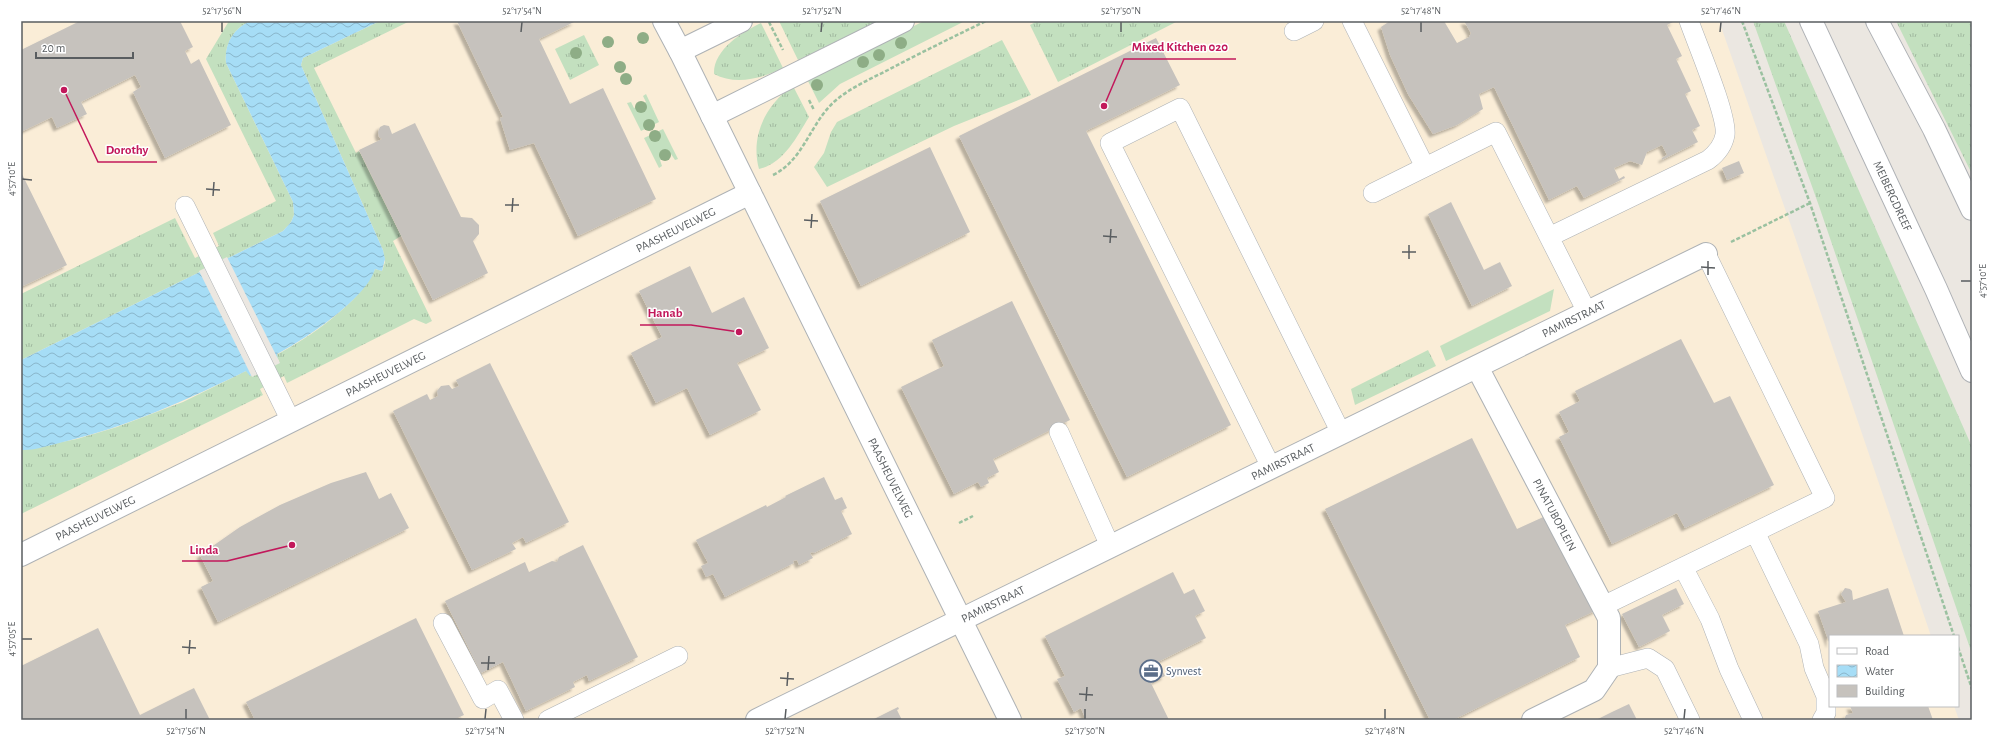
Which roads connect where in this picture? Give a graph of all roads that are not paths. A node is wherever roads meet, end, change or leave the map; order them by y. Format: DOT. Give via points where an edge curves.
graph roads {
  1 [pos="664,21"];
  2 [pos="741,21"];
  3 [pos="903,21"];
  4 [pos="1314,21"];
  5 [pos="1352,21"];
  6 [pos="1689,21"];
  7 [pos="1811,21"];
  8 [pos="1877,21"];
  9 [pos="1294,31"];
  10 [pos="680,51"];
  11 [pos="712,116"];
  12 [pos="1425,167"];
  13 [pos="1373,193"];
  14 [pos="750,194"];
  15 [pos="185,206"];
  16 [pos="1972,209"];
  17 [pos="1549,237"];
  18 [pos="1706,254"];
  19 [pos="1587,312"];
  20 [pos="1477,367"];
  21 [pos="1972,371"];
  22 [pos="291,422"];
  23 [pos="1058,432"];
  24 [pos="1341,433"];
  25 [pos="1271,467"];
  26 [pos="1755,532"];
  27 [pos="1110,546"];
  28 [pos="21,555"];
  29 [pos="1683,567"];
  30 [pos="1603,606"];
  31 [pos="960,621"];
  32 [pos="443,623"];
  33 [pos="678,656"];
  34 [pos="1609,668"];
  35 [pos="514,720"];
  36 [pos="548,720"];
  37 [pos="758,720"];
  38 [pos="1010,720"];
  39 [pos="1532,720"];
  40 [pos="1690,720"];
  41 [pos="1753,720"];
  42 [pos="1822,720"];
  1 -- 10 [label="street, PAASHEUVELWEG"];
  2 -- 10 [label="street"];
  3 -- 11 [label="street"];
  4 -- 9 [label="lane"];
  5 -- 12 [label="lane"];
  6 -- 17 [label="lane" via="1723,115 1725,131 1722,145 1708,160"];
  7 -- 21 [label="street, MEIBERGDREEF"];
  8 -- 16 [label="street" via="1934,129"];
  10 -- 11 [label="street, PAASHEUVELWEG"];
  11 -- 14 [label="street, PAASHEUVELWEG"];
  12 -- 13 [label="lane"];
  12 -- 17 [label="lane" via="1496,132"];
  14 -- 22 [label="street, PAASHEUVELWEG"];
  14 -- 31 [label="street, PAASHEUVELWEG"];
  15 -- 22 [label="lane"];
  17 -- 19 [label="lane"];
  18 -- 19 [label="street, PAMIRSTRAAT"];
  18 -- 26 [label="lane" via="1826,498"];
  19 -- 20 [label="street, PAMIRSTRAAT"];
  20 -- 24 [label="street, PAMIRSTRAAT"];
  20 -- 30 [label="street, PINATUBOPLEIN"];
  22 -- 28 [label="street, PAASHEUVELWEG"];
  23 -- 27 [label="lane"];
  24 -- 25 [label="street, PAMIRSTRAAT"];
  24 -- 25 [label="lane" via="1180,108 1110,142"];
  25 -- 27 [label="street, PAMIRSTRAAT"];
  26 -- 29 [label="lane"];
  26 -- 42 [label="lane" via="1809,644 1814,668 1826,696 1826,713"];
  27 -- 31 [label="street, PAMIRSTRAAT"];
  29 -- 30 [label="lane"];
  29 -- 41 [label="lane" via="1710,619 1729,669"];
  30 -- 34 [label="street, PINATUBOPLEIN" via="1609,618"];
  31 -- 37 [label="street, PAMIRSTRAAT"];
  31 -- 38 [label="street, PAASHEUVELWEG"];
  32 -- 35 [label="lane" via="483,699 498,690"];
  33 -- 36 [label="lane"];
  34 -- 39 [label="street" via="1594,690"];
  34 -- 40 [label="lane" via="1648,658 1665,669"];
}
